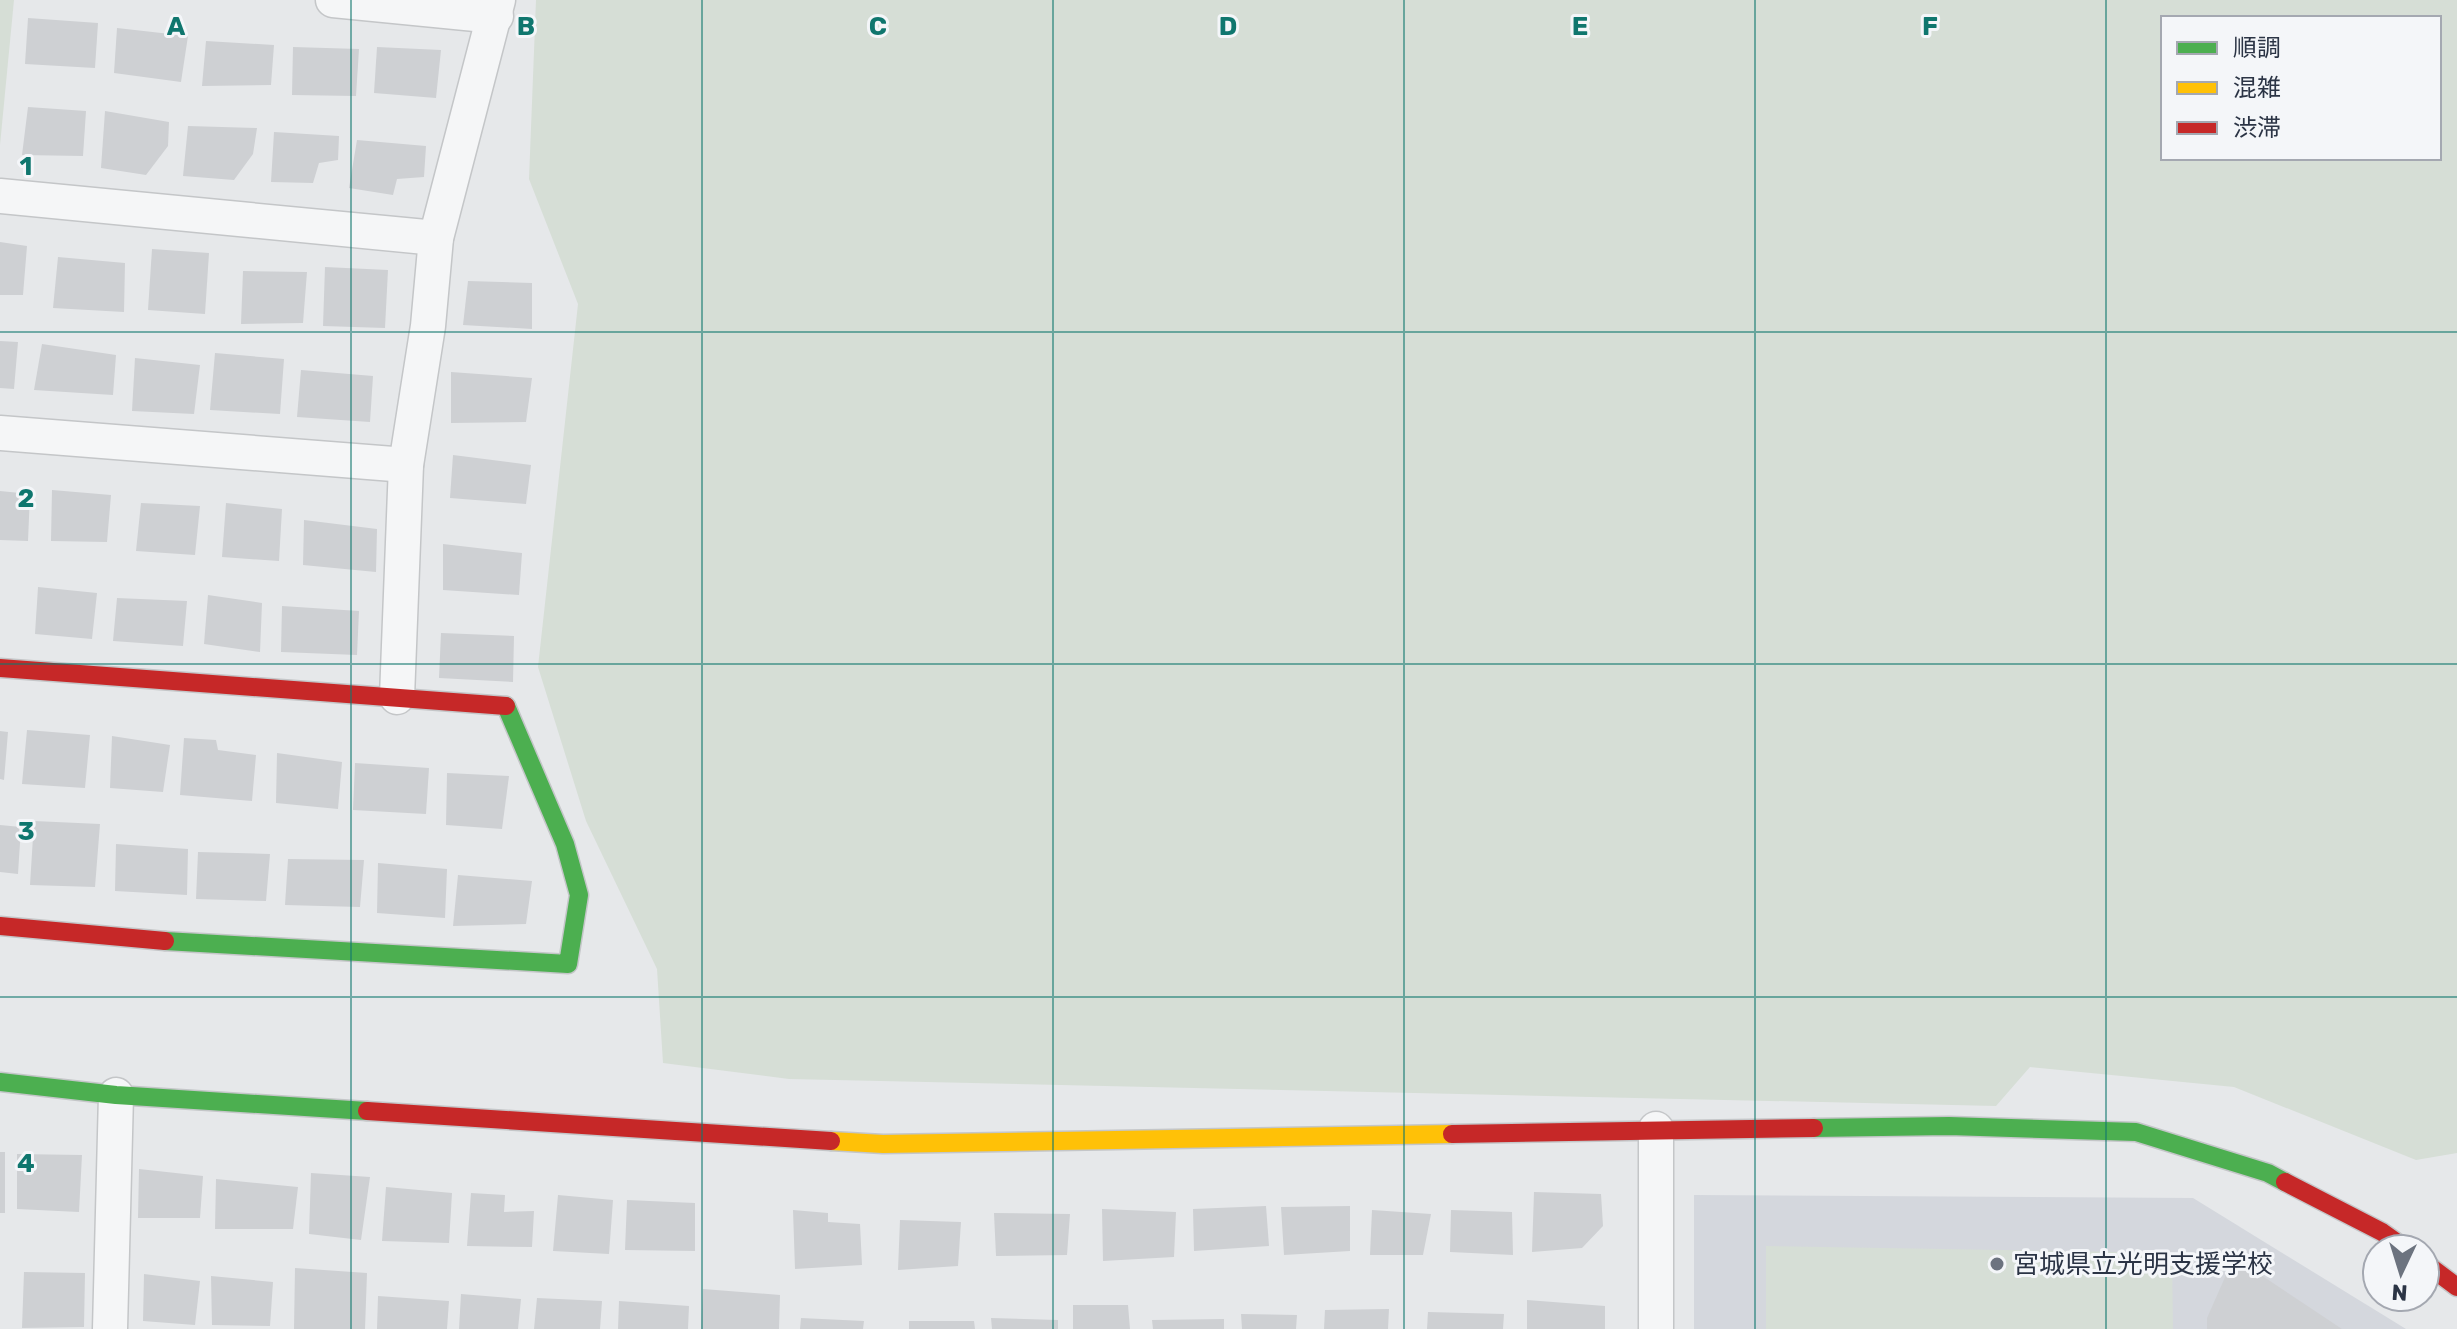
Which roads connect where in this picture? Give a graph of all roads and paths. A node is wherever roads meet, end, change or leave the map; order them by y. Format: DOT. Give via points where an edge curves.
graph roads {
  1 [pos="333,0"];
  2 [pos="497,8"];
  3 [pos="0,196"];
  4 [pos="436,238"];
  5 [pos="0,433"];
  6 [pos="406,465"];
  7 [pos="0,668"];
  8 [pos="397,697"];
  9 [pos="0,926"];
  10 [pos="0,1082"];
  11 [pos="116,1095"];
  12 [pos="1656,1129"];
  13 [pos="2383,1233"];
  14 [pos="110,1329"];
  15 [pos="1656,1329"];
  1 -- 2 [label="street"];
  2 -- 4 [label="street"];
  3 -- 4 [label="street"];
  4 -- 6 [label="street"];
  5 -- 6 [label="street"];
  6 -- 8 [label="street"];
  7 -- 8 [label="street"];
  8 -- 9 [label="street" via="507,706 565,844 579,895 568,964 159,941"];
  10 -- 11 [label="street"];
  11 -- 12 [label="street" via="883,1144"];
  11 -- 14 [label="street"];
  12 -- 13 [label="street" via="1949,1126 2136,1132 2268,1173"];
  12 -- 15 [label="street"];
}
